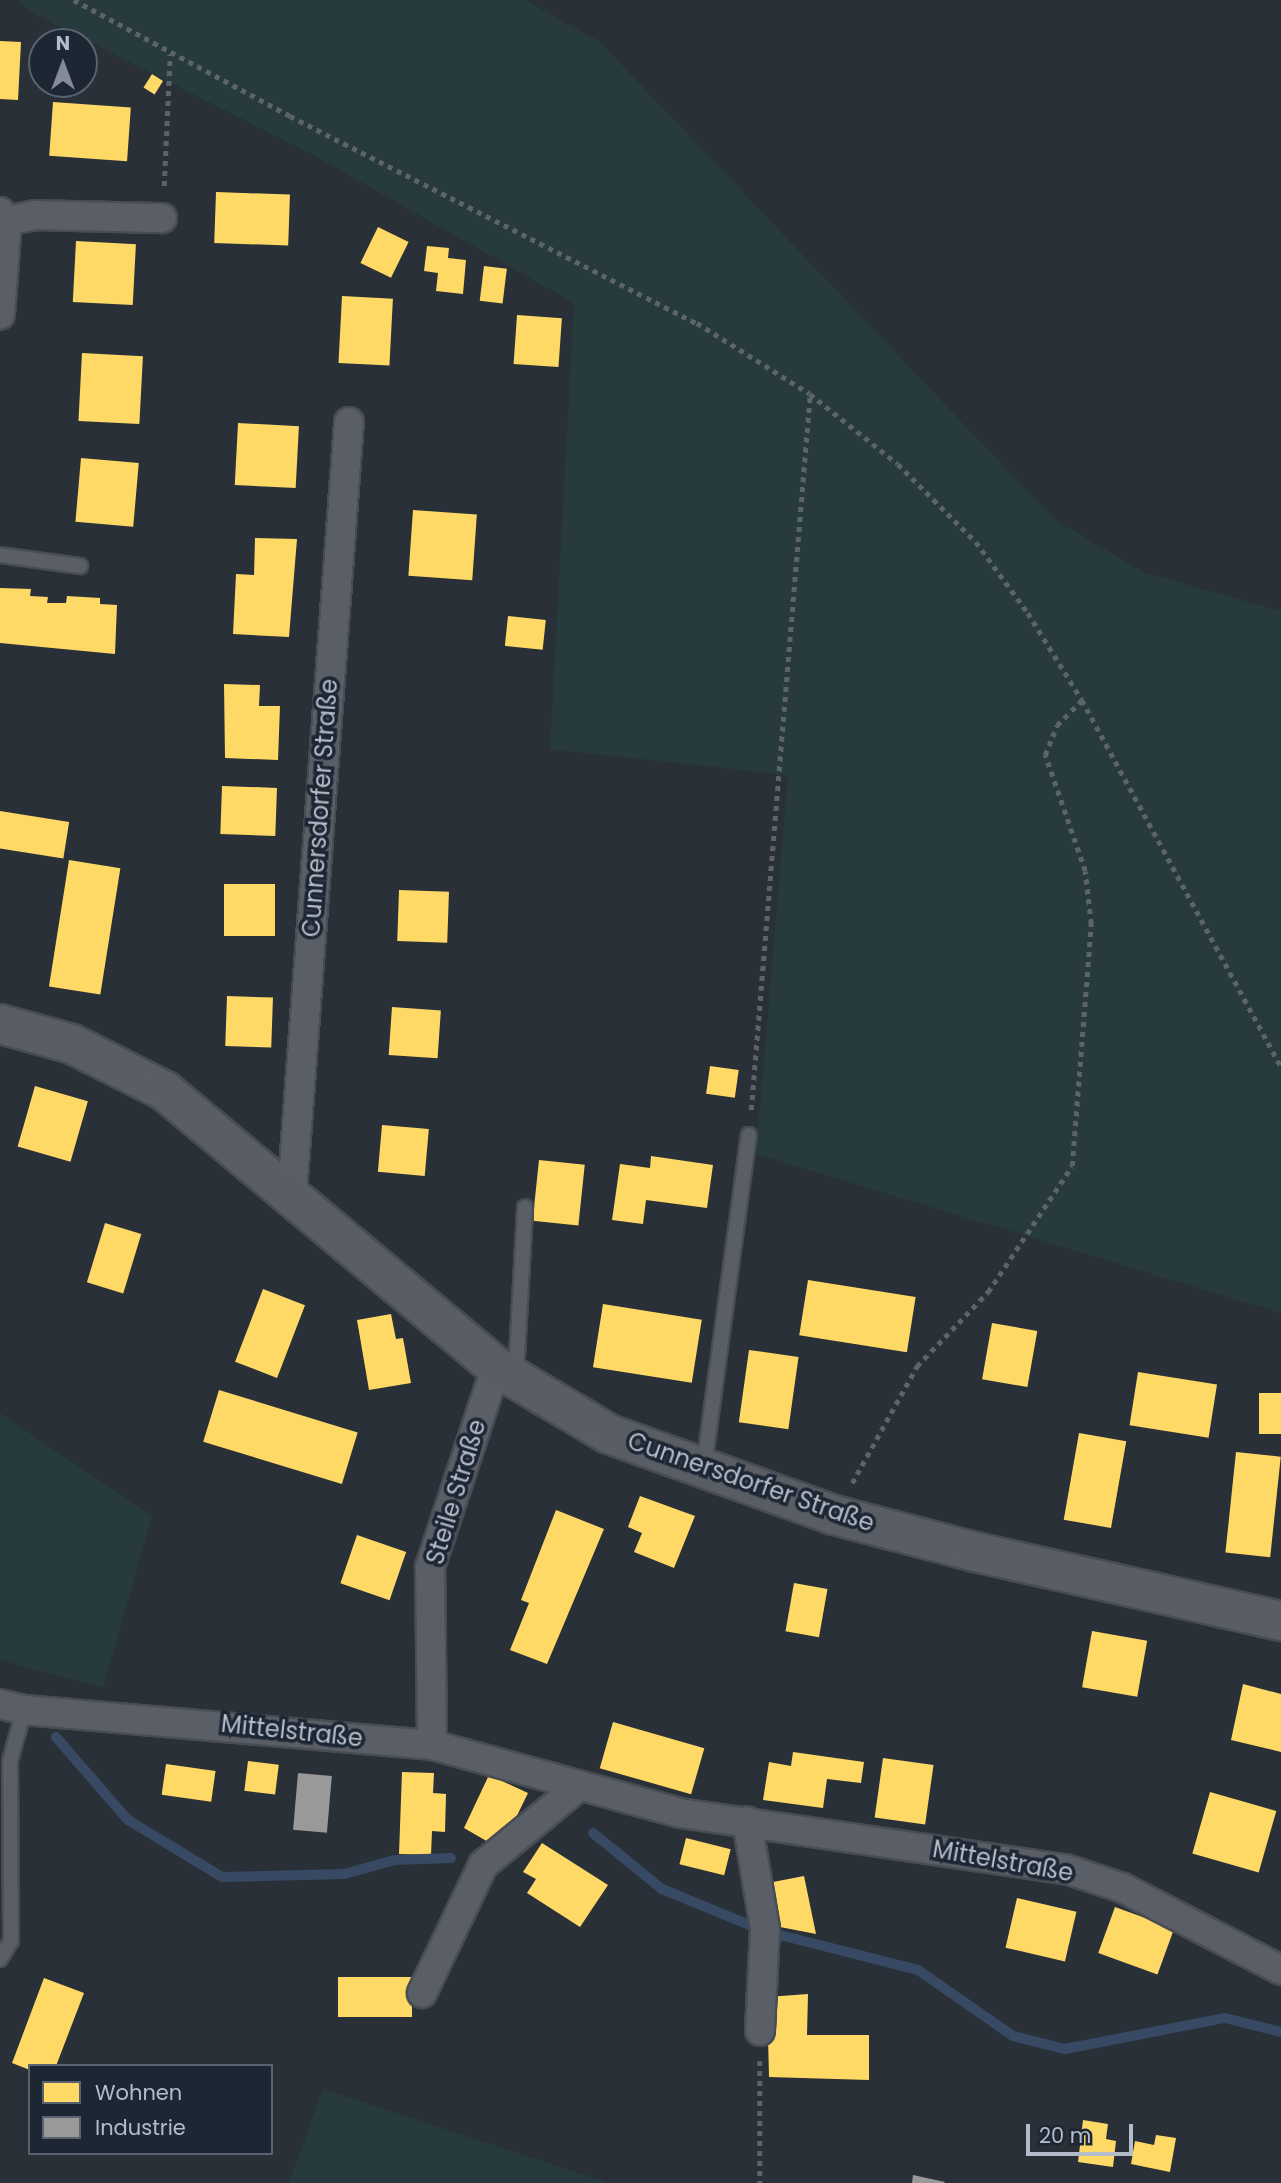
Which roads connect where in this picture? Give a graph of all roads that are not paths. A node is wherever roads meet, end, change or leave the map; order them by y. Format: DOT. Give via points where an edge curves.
graph roads {
  1 [pos="4,217"];
  2 [pos="162,218"];
  3 [pos="0,315"];
  4 [pos="349,422"];
  5 [pos="0,555"];
  6 [pos="80,566"];
  7 [pos="0,1024"];
  8 [pos="749,1135"];
  9 [pos="292,1193"];
  10 [pos="525,1207"];
  11 [pos="506,1373"];
  12 [pos="704,1468"];
  13 [pos="1281,1621"];
  14 [pos="12,1707"];
  15 [pos="432,1745"];
  16 [pos="579,1786"];
  17 [pos="747,1821"];
  18 [pos="0,1959"];
  19 [pos="1281,1970"];
  20 [pos="422,1993"];
  21 [pos="760,2031"];
  1 -- 2 [label="street"];
  1 -- 3 [label="street"];
  4 -- 9 [label="street, Cunnersdorfer Straße"];
  5 -- 6 [label="lane"];
  7 -- 9 [label="street, Cunnersdorfer Straße" via="72,1044 165,1091"];
  8 -- 12 [label="lane"];
  9 -- 11 [label="street, Cunnersdorfer Straße"];
  10 -- 11 [label="lane"];
  11 -- 12 [label="street, Cunnersdorfer Straße" via="609,1434"];
  11 -- 15 [label="street, Steile Straße" via="430,1567"];
  12 -- 13 [label="street, Cunnersdorfer Straße" via="834,1515"];
  14 -- 15 [label="street, Mittelstraße"];
  14 -- 18 [label="lane" via="11,1941"];
  15 -- 16 [label="street, Mittelstraße"];
  16 -- 17 [label="street, Mittelstraße" via="680,1812"];
  16 -- 20 [label="street" via="484,1865"];
  17 -- 19 [label="street, Mittelstraße" via="1066,1869 1123,1888"];
  17 -- 21 [label="street" via="765,1928"];
}
